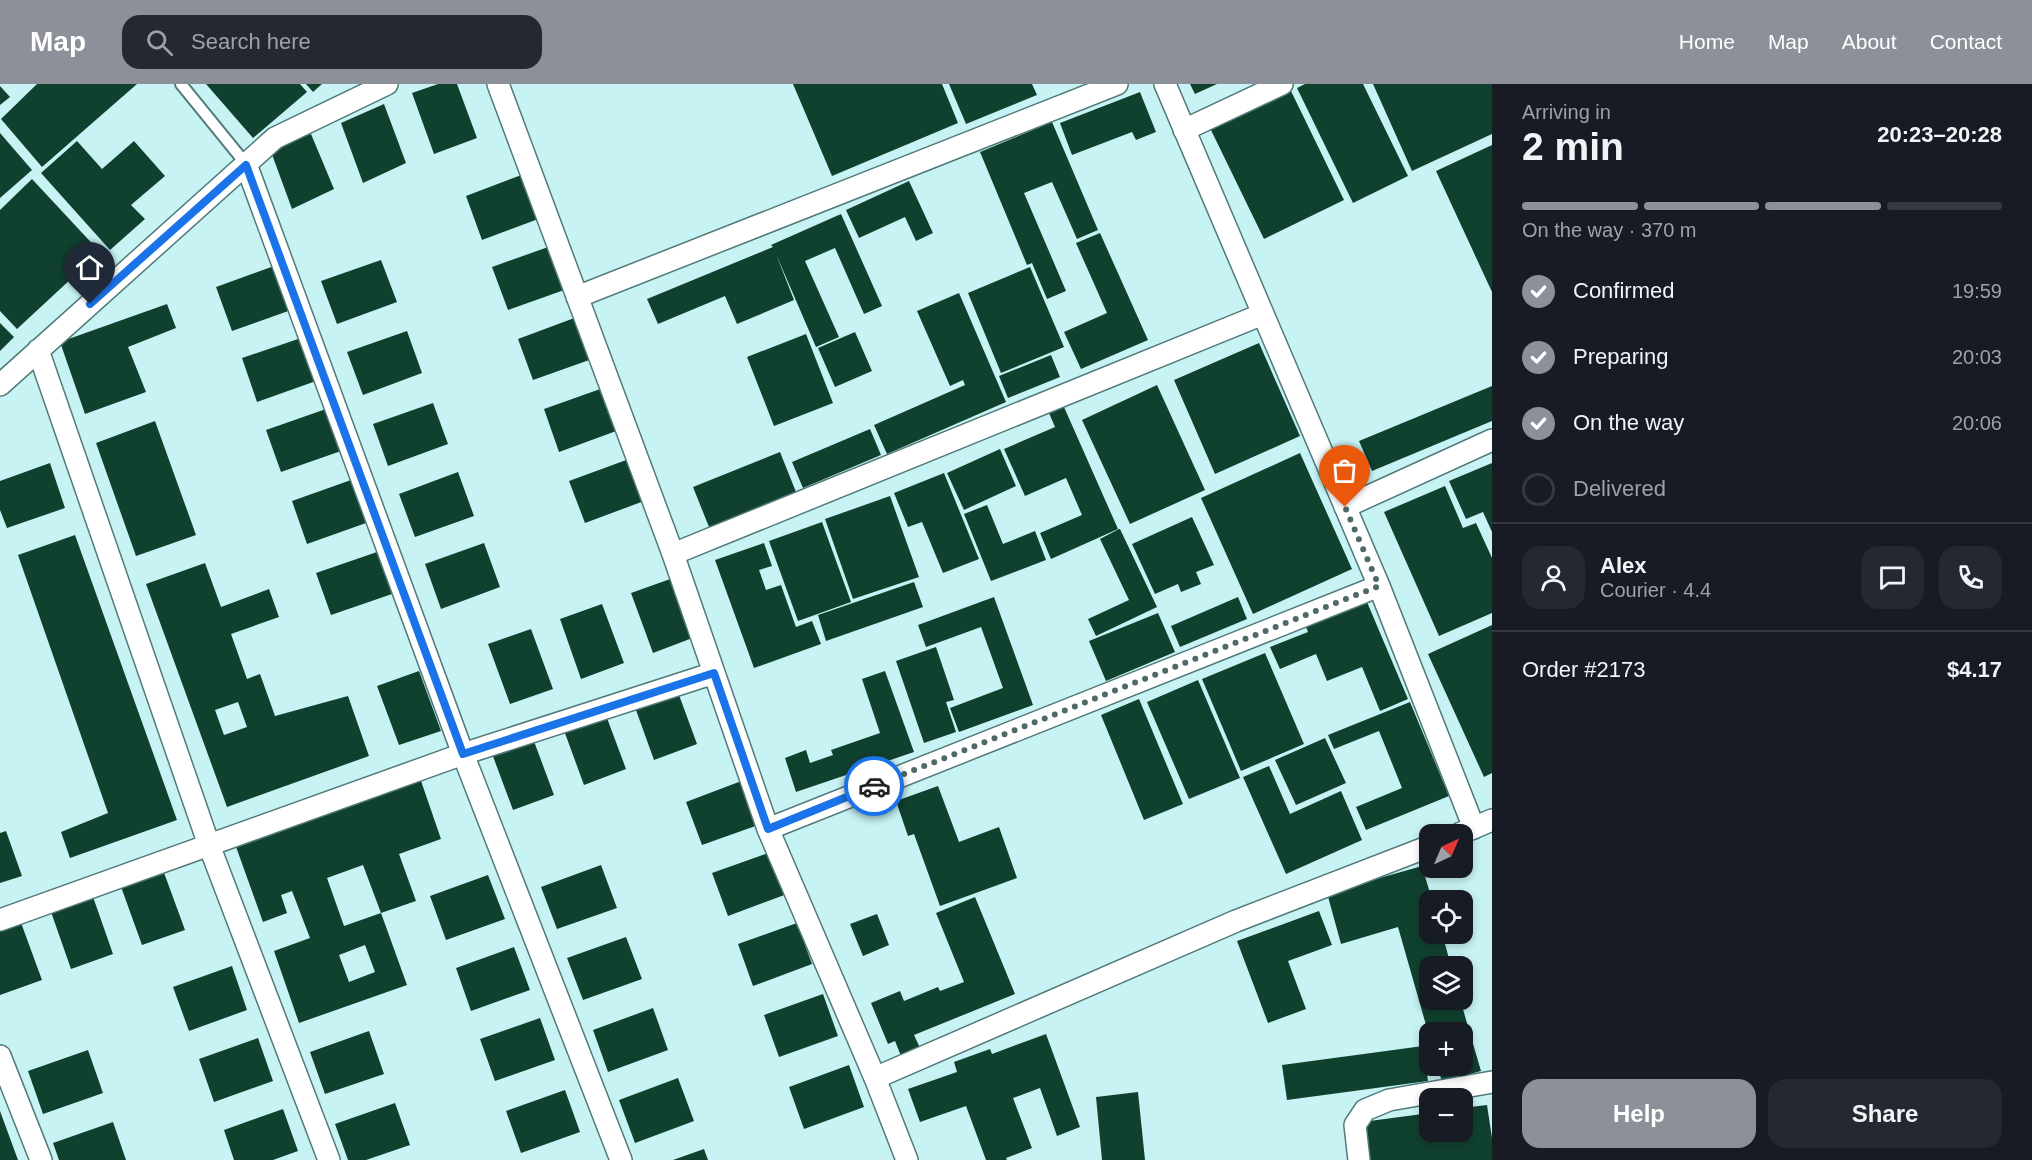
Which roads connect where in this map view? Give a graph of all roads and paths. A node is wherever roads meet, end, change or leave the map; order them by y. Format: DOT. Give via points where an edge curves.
graph roads {
  1 [pos="181,84"];
  2 [pos="387,84"];
  3 [pos="498,84"];
  4 [pos="1117,84"];
  5 [pos="1165,84"];
  6 [pos="1282,84"];
  7 [pos="1184,130"];
  8 [pos="246,165"];
  9 [pos="577,297"];
  10 [pos="1263,314"];
  11 [pos="38,350"];
  12 [pos="0,385"];
  13 [pos="1492,440"];
  14 [pos="1345,507"];
  15 [pos="672,554"];
  16 [pos="1379,586"];
  17 [pos="714,673"];
  18 [pos="463,754"];
  19 [pos="1475,827"];
  20 [pos="768,829"];
  21 [pos="209,845"];
  22 [pos="1419,850"];
  23 [pos="0,920"];
  24 [pos="0,1056"];
  25 [pos="875,1078"];
  26 [pos="1492,1082"];
  27 [pos="41,1160"];
  28 [pos="329,1160"];
  29 [pos="621,1160"];
  30 [pos="907,1160"];
  31 [pos="1359,1160"];
  1 -- 8 [label="lane"];
  2 -- 8 [label="street" via="275,138"];
  3 -- 9 [label="street"];
  4 -- 9 [label="street"];
  5 -- 7 [label="street"];
  6 -- 7 [label="street"];
  7 -- 10 [label="street"];
  8 -- 11 [label="street"];
  8 -- 18 [label="street"];
  9 -- 15 [label="street"];
  10 -- 14 [label="street"];
  10 -- 15 [label="street"];
  11 -- 12 [label="street"];
  11 -- 21 [label="street"];
  13 -- 14 [label="street"];
  14 -- 16 [label="street"];
  15 -- 17 [label="street"];
  16 -- 19 [label="street"];
  16 -- 20 [label="street"];
  17 -- 18 [label="street"];
  17 -- 20 [label="street"];
  18 -- 21 [label="street"];
  18 -- 29 [label="street"];
  20 -- 25 [label="street"];
  21 -- 23 [label="street"];
  21 -- 28 [label="street"];
  22 -- 25 [label="street" via="1236,921"];
  24 -- 27 [label="street"];
  25 -- 30 [label="street"];
  26 -- 31 [label="street" via="1389,1100 1365,1110 1355,1125"];
}
